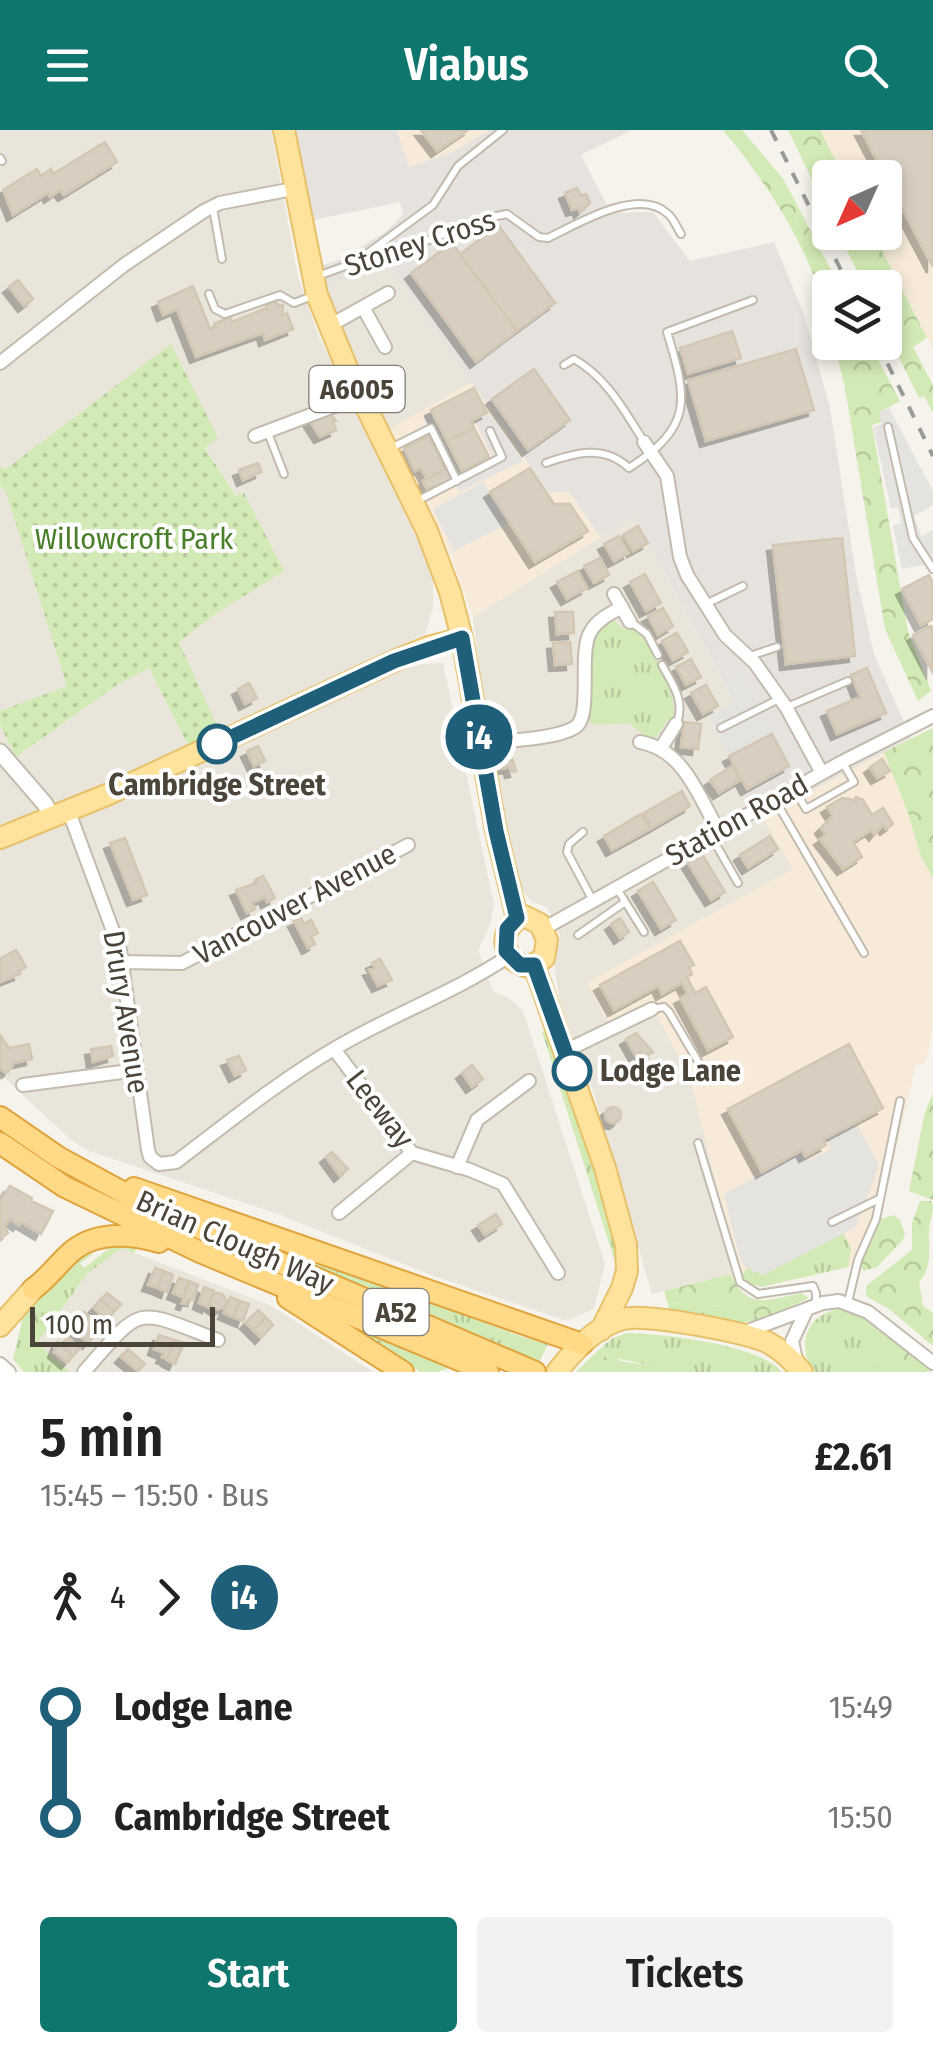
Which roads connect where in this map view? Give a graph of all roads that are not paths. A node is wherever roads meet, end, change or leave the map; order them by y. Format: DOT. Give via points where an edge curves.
graph roads {
  1 [pos="284,130"];
  2 [pos="503,130"];
  3 [pos="294,189"];
  4 [pos="213,206"];
  5 [pos="681,234"];
  6 [pos="222,259"];
  7 [pos="356,262"];
  8 [pos="314,286"];
  9 [pos="388,293"];
  10 [pos="209,294"];
  11 [pos="753,300"];
  12 [pos="363,307"];
  13 [pos="329,326"];
  14 [pos="385,347"];
  15 [pos="0,363"];
  16 [pos="564,365"];
  17 [pos="361,396"];
  18 [pos="888,428"];
  19 [pos="490,431"];
  20 [pos="261,434"];
  21 [pos="648,448"];
  22 [pos="387,449"];
  23 [pos="546,463"];
  24 [pos="284,474"];
  25 [pos="457,481"];
  26 [pos="414,503"];
  27 [pos="933,568"];
  28 [pos="744,586"];
  29 [pos="614,594"];
  30 [pos="704,605"];
  31 [pos="622,607"];
  32 [pos="630,622"];
  33 [pos="462,638"];
  34 [pos="777,647"];
  35 [pos="658,654"];
  36 [pos="749,657"];
  37 [pos="662,665"];
  38 [pos="848,680"];
  39 [pos="783,703"];
  40 [pos="931,717"];
  41 [pos="676,724"];
  42 [pos="722,728"];
  43 [pos="640,742"];
  44 [pos="480,744"];
  45 [pos="662,748"];
  46 [pos="0,752"];
  47 [pos="842,762"];
  48 [pos="822,774"];
  49 [pos="794,788"];
  50 [pos="776,800"];
  51 [pos="61,815"];
  52 [pos="584,832"];
  53 [pos="714,832"];
  54 [pos="0,838"];
  55 [pos="408,845"];
  56 [pos="738,883"];
  57 [pos="616,887"];
  58 [pos="593,900"];
  59 [pos="625,902"];
  60 [pos="517,918"];
  61 [pos="543,928"];
  62 [pos="644,932"];
  63 [pos="578,935"];
  64 [pos="864,953"];
  65 [pos="508,956"];
  66 [pos="122,962"];
  67 [pos="534,965"];
  68 [pos="652,1010"];
  69 [pos="334,1049"];
  70 [pos="565,1051"];
  71 [pos="699,1063"];
  72 [pos="137,1070"];
  73 [pos="529,1081"];
  74 [pos="23,1085"];
  75 [pos="900,1100"];
  76 [pos="0,1116"];
  77 [pos="0,1143"];
  78 [pos="698,1143"];
  79 [pos="412,1153"];
  80 [pos="457,1167"];
  81 [pos="98,1179"];
  82 [pos="880,1198"];
  83 [pos="339,1213"];
  84 [pos="832,1222"];
  85 [pos="200,1252"];
  86 [pos="627,1272"];
  87 [pos="558,1273"];
  88 [pos="253,1274"];
  89 [pos="33,1288"];
  90 [pos="848,1303"];
  91 [pos="810,1309"];
  92 [pos="650,1318"];
  93 [pos="0,1326"];
  94 [pos="602,1330"];
  95 [pos="738,1335"];
  96 [pos="207,1341"];
  97 [pos="582,1344"];
  98 [pos="933,1363"];
  99 [pos="0,1364"];
  100 [pos="532,1370"];
  101 [pos="800,1370"];
  102 [pos="9,1372"];
  103 [pos="84,1372"];
  104 [pos="403,1372"];
  105 [pos="488,1372"];
  106 [pos="557,1372"];
  1 -- 3 [label="main road, A6005"];
  2 -- 7 [label="lane" via="458,166 433,205"];
  3 -- 4 [label="street"];
  3 -- 8 [label="main road, A6005"];
  4 -- 6 [label="lane"];
  4 -- 15 [label="street" via="138,255"];
  5 -- 7 [label="lane, Stoney Cross" via="664,211 640,204 605,211 548,238 507,214"];
  7 -- 8 [label="lane, Stoney Cross"];
  8 -- 10 [label="lane, Stoney Cross" via="294,303 280,295 225,314"];
  8 -- 13 [label="main road, A6005"];
  9 -- 12 [label="street"];
  11 -- 21 [label="lane" via="667,332 681,408 671,435"];
  12 -- 13 [label="street"];
  12 -- 14 [label="street"];
  13 -- 17 [label="main road, A6005"];
  16 -- 21 [label="lane" via="574,360 588,368 616,396"];
  17 -- 20 [label="street"];
  17 -- 22 [label="main road, A6005"];
  18 -- 27 [label="lane" via="913,538"];
  19 -- 25 [label="lane" via="502,457"];
  20 -- 24 [label="lane"];
  21 -- 23 [label="lane" via="629,468 619,458 590,451"];
  21 -- 30 [label="street" via="666,476 680,557"];
  22 -- 25 [label="lane" via="431,428"];
  22 -- 26 [label="main road, A6005"];
  25 -- 26 [label="lane"];
  26 -- 33 [label="main road, A6005" via="442,566"];
  28 -- 30 [label="lane"];
  29 -- 31 [label="street"];
  30 -- 36 [label="street"];
  31 -- 32 [label="street"];
  31 -- 44 [label="street" via="587,639 581,723 564,732"];
  32 -- 35 [label="lane"];
  33 -- 44 [label="main road, A6005"];
  33 -- 51 [label="main road" via="394,661"];
  34 -- 36 [label="lane"];
  36 -- 39 [label="street"];
  37 -- 41 [label="lane" via="679,697"];
  38 -- 39 [label="lane"];
  39 -- 42 [label="lane"];
  39 -- 48 [label="street"];
  40 -- 47 [label="street, Station Road"];
  41 -- 45 [label="street"];
  43 -- 45 [label="street"];
  44 -- 60 [label="main road, A6005"];
  45 -- 53 [label="street" via="681,765"];
  46 -- 51 [label="street"];
  47 -- 48 [label="street, Station Road"];
  47 -- 49 [label="lane" via="854,782 806,809"];
  48 -- 49 [label="street, Station Road"];
  49 -- 50 [label="street, Station Road"];
  50 -- 53 [label="street, Station Road"];
  50 -- 64 [label="lane"];
  51 -- 54 [label="main road"];
  51 -- 66 [label="street, Drury Avenue" via="110,917"];
  52 -- 58 [label="lane" via="567,852"];
  53 -- 56 [label="lane"];
  53 -- 57 [label="street, Station Road"];
  55 -- 66 [label="street, Vancouver Avenue" via="182,964"];
  57 -- 58 [label="street, Station Road"];
  57 -- 59 [label="lane"];
  58 -- 61 [label="street, Station Road"];
  59 -- 62 [label="lane"];
  59 -- 63 [label="lane"];
  60 -- 61 [label="main road" via="530,917"];
  60 -- 65 [label="main road" via="507,929"];
  61 -- 67 [label="main road" via="544,958"];
  65 -- 67 [label="main road"];
  65 -- 69 [label="street"];
  66 -- 72 [label="street, Drury Avenue"];
  67 -- 70 [label="main road"];
  68 -- 70 [label="street"];
  68 -- 71 [label="lane" via="669,1012"];
  69 -- 72 [label="street, Drury Avenue" via="164,1165 152,1159"];
  69 -- 79 [label="street, Leeway"];
  70 -- 86 [label="main road" via="623,1232"];
  72 -- 74 [label="street"];
  73 -- 80 [label="street" via="477,1120"];
  75 -- 82 [label="lane"];
  76 -- 81 [label="highway, Brian Clough Way / A52"];
  77 -- 85 [label="highway, Brian Clough Way / A52" via="65,1187"];
  78 -- 91 [label="lane" via="740,1282 758,1294 813,1286"];
  79 -- 80 [label="street, Leeway"];
  79 -- 83 [label="street"];
  80 -- 87 [label="street, Leeway" via="503,1184"];
  81 -- 97 [label="highway"];
  81 -- 100 [label="highway, Brian Clough Way / A52" via="198,1229"];
  82 -- 84 [label="lane"];
  82 -- 90 [label="lane"];
  85 -- 88 [label="highway, Brian Clough Way / A52"];
  85 -- 89 [label="highway" via="131,1236 96,1239 70,1252"];
  86 -- 92 [label="main road"];
  86 -- 94 [label="main road"];
  88 -- 104 [label="highway"];
  88 -- 105 [label="highway, Brian Clough Way / A52"];
  89 -- 93 [label="main road"];
  90 -- 91 [label="street"];
  90 -- 98 [label="street"];
  91 -- 95 [label="street"];
  91 -- 101 [label="street" via="792,1341"];
  92 -- 94 [label="main road"];
  92 -- 95 [label="main road"];
  94 -- 97 [label="main road"];
  95 -- 101 [label="main road" via="767,1342"];
  96 -- 103 [label="street" via="160,1318 138,1317"];
  97 -- 106 [label="main road"];
  99 -- 102 [label="street"];
}
